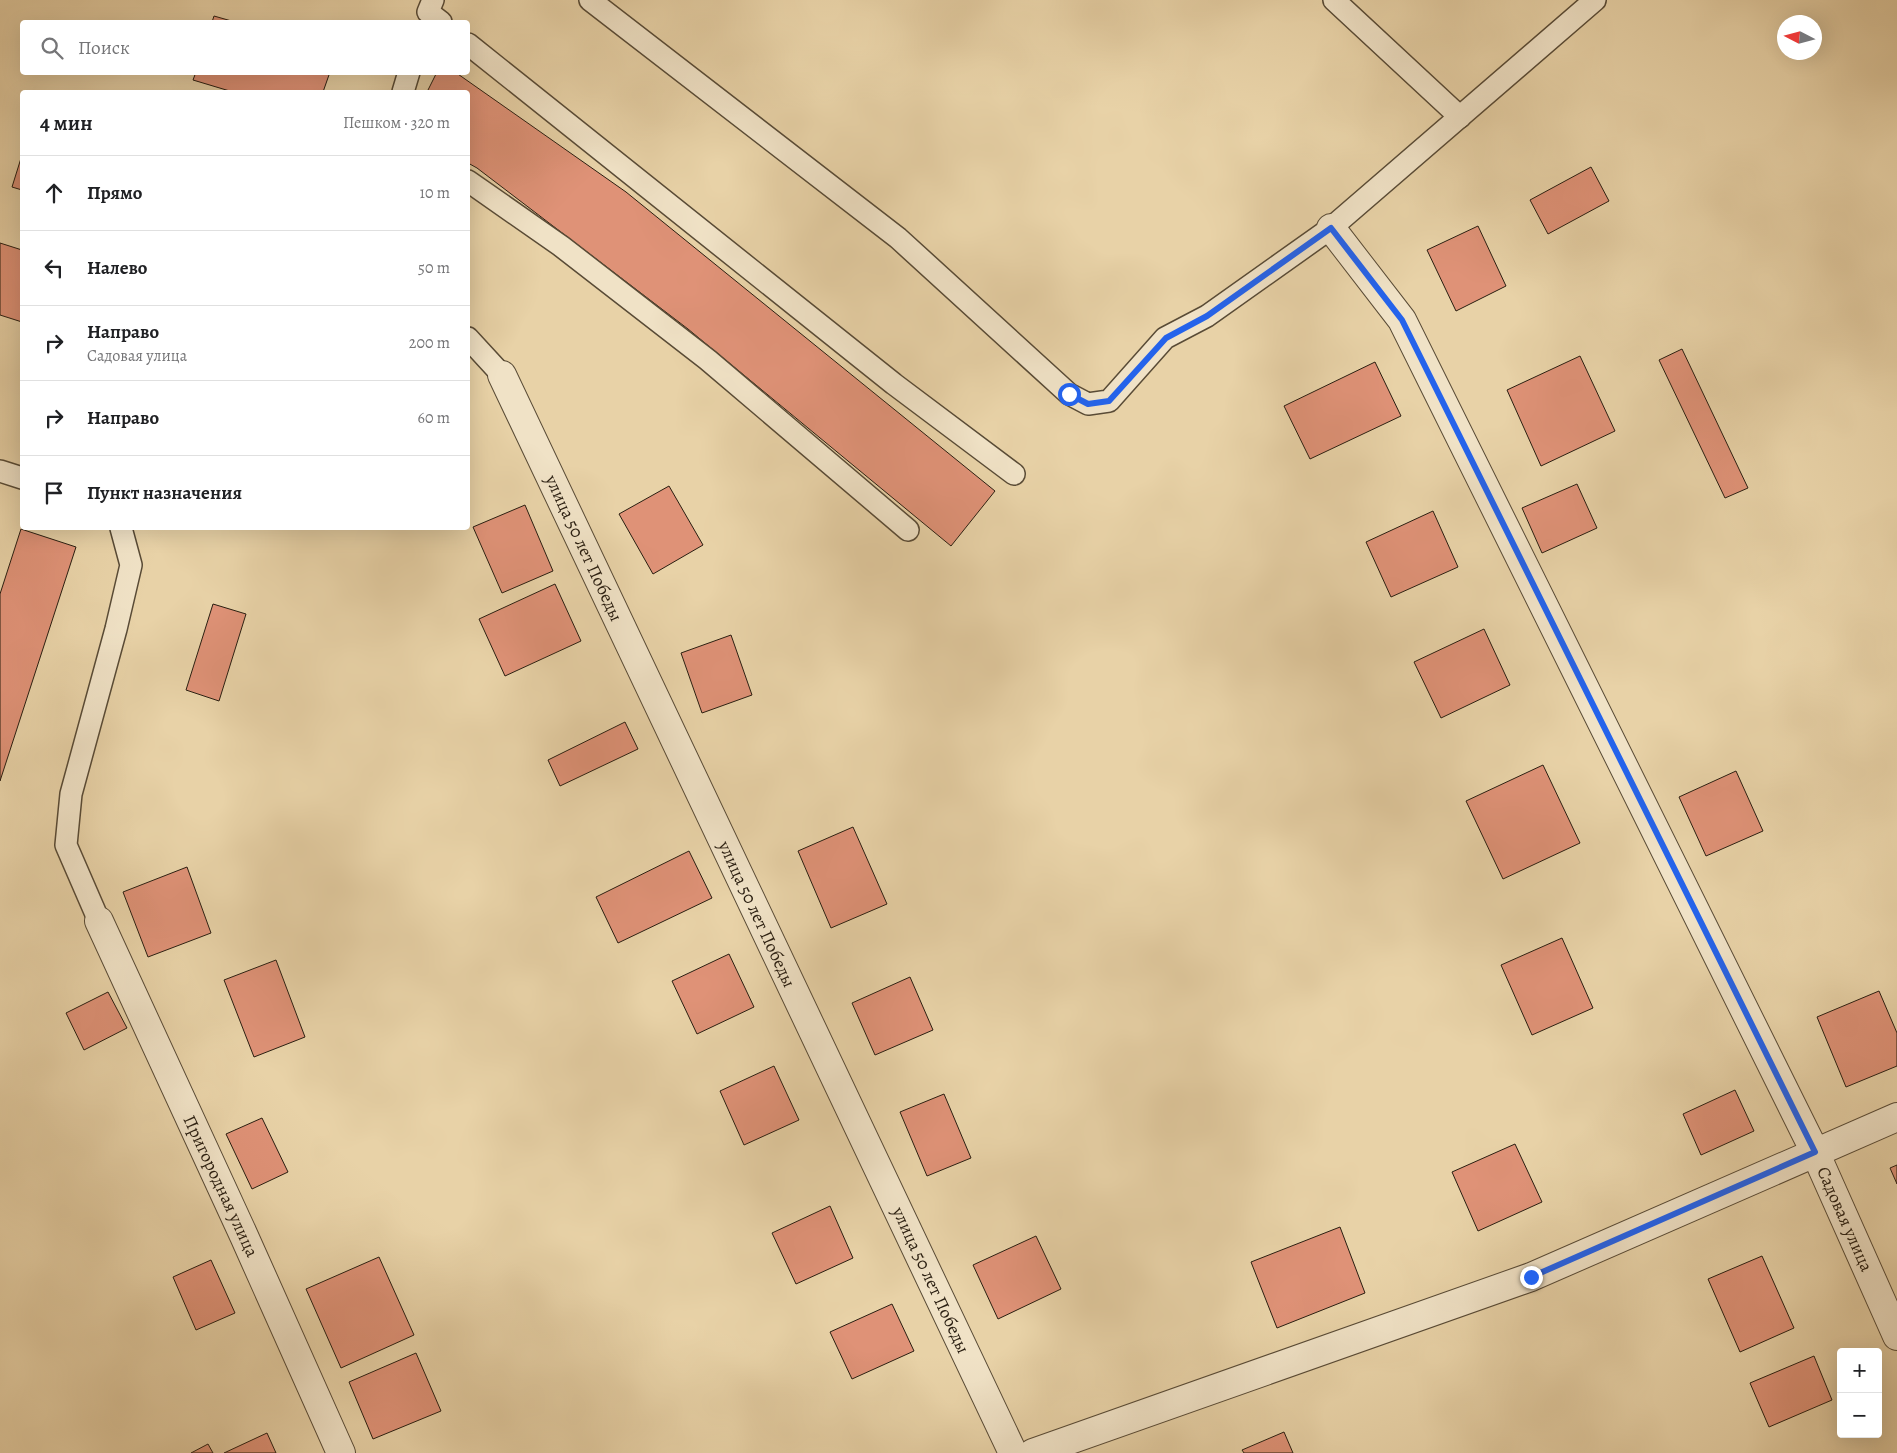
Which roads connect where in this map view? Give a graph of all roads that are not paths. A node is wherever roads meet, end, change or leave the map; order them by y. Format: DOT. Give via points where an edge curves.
graph roads {
  1 [pos="590,0"];
  2 [pos="1334,0"];
  3 [pos="1595,0"];
  4 [pos="470,46"];
  5 [pos="408,75"];
  6 [pos="404,90"];
  7 [pos="1460,117"];
  8 [pos="470,182"];
  9 [pos="1331,228"];
  10 [pos="470,340"];
  11 [pos="502,375"];
  12 [pos="0,471"];
  13 [pos="1014,474"];
  14 [pos="20,477"];
  15 [pos="122,530"];
  16 [pos="908,530"];
  17 [pos="99,921"];
  18 [pos="1897,1117"];
  19 [pos="1815,1152"];
  20 [pos="1897,1336"];
  21 [pos="341,1453"];
  22 [pos="1013,1453"];
  23 [pos="1033,1453"];
  1 -- 9 [label="lane" via="898,238 1069,394 1088,404 1109,401 1166,338 1207,316"];
  2 -- 7 [label="lane"];
  3 -- 7 [label="lane"];
  4 -- 13 [label="lane" via="894,384"];
  5 -- 6 [label="lane"];
  7 -- 9 [label="lane"];
  8 -- 16 [label="lane" via="561,246 708,360"];
  9 -- 19 [label="street, Садовая улица" via="1402,320"];
  10 -- 11 [label="lane"];
  11 -- 22 [label="street, улица 50 лет Победы"];
  12 -- 14 [label="lane"];
  15 -- 17 [label="lane" via="131,565 71,794 66,844"];
  17 -- 21 [label="street, Пригородная улица"];
  18 -- 19 [label="street"];
  19 -- 20 [label="street, Садовая улица"];
  19 -- 23 [label="street" via="1531,1277"];
}
